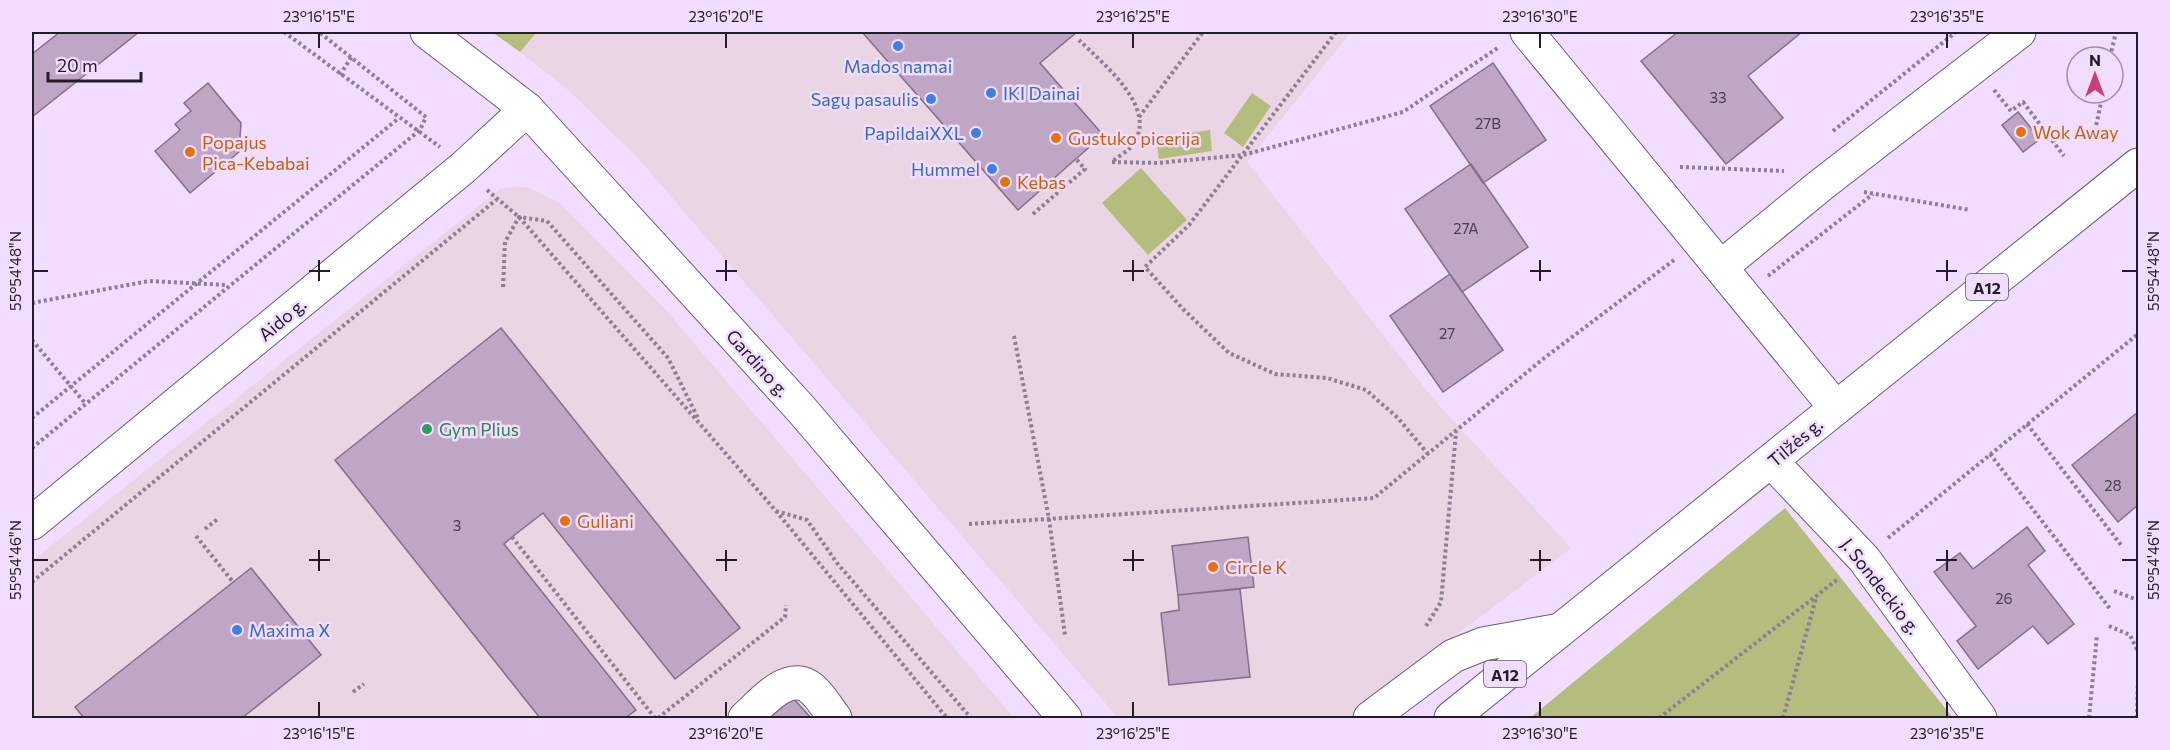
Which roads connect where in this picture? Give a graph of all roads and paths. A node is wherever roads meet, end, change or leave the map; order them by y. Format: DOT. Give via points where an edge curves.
graph roads {
  1 [pos="284,32"];
  2 [pos="319,32"];
  3 [pos="427,32"];
  4 [pos="1203,32"];
  5 [pos="1336,32"];
  6 [pos="1956,32"];
  7 [pos="2019,32"];
  8 [pos="1515,38"];
  9 [pos="1079,40"];
  10 [pos="352,56"];
  11 [pos="1977,66"];
  12 [pos="340,75"];
  13 [pos="2100,105"];
  14 [pos="527,109"];
  15 [pos="1140,117"];
  16 [pos="399,118"];
  17 [pos="420,130"];
  18 [pos="2095,131"];
  19 [pos="1830,134"];
  20 [pos="1243,155"];
  21 [pos="2064,156"];
  22 [pos="1077,159"];
  23 [pos="1793,163"];
  24 [pos="2139,165"];
  25 [pos="1638,166"];
  26 [pos="464,167"];
  27 [pos="1784,171"];
  28 [pos="1776,178"];
  29 [pos="1821,185"];
  30 [pos="1873,194"];
  31 [pos="496,200"];
  32 [pos="1970,210"];
  33 [pos="1033,214"];
  34 [pos="519,217"];
  35 [pos="1699,241"];
  36 [pos="1720,267"];
  37 [pos="194,283"];
  38 [pos="228,285"];
  39 [pos="503,287"];
  40 [pos="1744,295"];
  41 [pos="32,303"];
  42 [pos="2139,334"];
  43 [pos="1014,336"];
  44 [pos="32,340"];
  45 [pos="70,387"];
  46 [pos="85,403"];
  47 [pos="1836,408"];
  48 [pos="32,418"];
  49 [pos="701,424"];
  50 [pos="2027,424"];
  51 [pos="1456,431"];
  52 [pos="32,448"];
  53 [pos="1428,454"];
  54 [pos="1990,454"];
  55 [pos="1772,462"];
  56 [pos="776,511"];
  57 [pos="219,518"];
  58 [pos="1049,519"];
  59 [pos="32,523"];
  60 [pos="969,524"];
  61 [pos="205,529"];
  62 [pos="196,536"];
  63 [pos="512,537"];
  64 [pos="2121,545"];
  65 [pos="1863,559"];
  66 [pos="32,582"];
  67 [pos="233,582"];
  68 [pos="2114,591"];
  69 [pos="1816,596"];
  70 [pos="2139,600"];
  71 [pos="786,605"];
  72 [pos="2111,610"];
  73 [pos="1426,626"];
  74 [pos="2109,626"];
  75 [pos="1560,630"];
  76 [pos="1065,635"];
  77 [pos="2097,635"];
  78 [pos="2139,652"];
  79 [pos="2139,675"];
  80 [pos="364,684"];
  81 [pos="353,692"];
  82 [pos="656,718"];
  83 [pos="745,718"];
  84 [pos="835,718"];
  85 [pos="947,718"];
  86 [pos="971,718"];
  87 [pos="1065,718"];
  88 [pos="1370,718"];
  89 [pos="1451,718"];
  90 [pos="1659,718"];
  91 [pos="1783,718"];
  92 [pos="1980,718"];
  93 [pos="2089,718"];
  94 [pos="2137,718"];
  1 -- 12 [label="path"];
  2 -- 10 [label="path"];
  3 -- 14 [label="main road, Gardino g."];
  4 -- 15 [label="path"];
  5 -- 20 [label="path"];
  6 -- 19 [label="path"];
  7 -- 11 [label="main road"];
  8 -- 20 [label="path" via="1404,112"];
  8 -- 25 [label="main road"];
  9 -- 15 [label="path" via="1122,85 1137,104"];
  10 -- 12 [label="path"];
  10 -- 17 [label="path" via="426,117"];
  11 -- 21 [label="path" via="2011,111 2023,102"];
  11 -- 29 [label="main road"];
  12 -- 16 [label="path"];
  13 -- 18 [label="path"];
  14 -- 26 [label="main road, Aido g."];
  14 -- 87 [label="main road, Gardino g." via="801,409"];
  15 -- 20 [label="path" via="1141,125 1132,146 1112,162 1157,163"];
  16 -- 17 [label="path"];
  16 -- 37 [label="path"];
  17 -- 26 [label="path"];
  17 -- 38 [label="path"];
  20 -- 53 [label="path" via="1189,225 1145,267 1229,353 1275,374 1327,378 1366,390 1398,418"];
  22 -- 33 [label="path" via="1085,169"];
  23 -- 27 [label="path"];
  24 -- 47 [label="main road, Tilžės g. / A12"];
  25 -- 27 [label="path"];
  25 -- 35 [label="main road"];
  26 -- 31 [label="path"];
  26 -- 59 [label="main road, Aido g."];
  27 -- 28 [label="path"];
  29 -- 30 [label="path"];
  29 -- 36 [label="main road"];
  30 -- 32 [label="path"];
  30 -- 40 [label="path"];
  31 -- 34 [label="path"];
  31 -- 66 [label="path"];
  34 -- 39 [label="path" via="506,242"];
  34 -- 49 [label="path"];
  34 -- 49 [label="path" via="547,221 668,358"];
  35 -- 36 [label="main road"];
  35 -- 51 [label="path" via="1543,359"];
  36 -- 40 [label="main road"];
  37 -- 38 [label="path"];
  37 -- 41 [label="path" via="148,281"];
  37 -- 45 [label="path"];
  38 -- 46 [label="path"];
  40 -- 47 [label="main road"];
  42 -- 50 [label="path"];
  43 -- 58 [label="path"];
  44 -- 45 [label="path"];
  45 -- 46 [label="path"];
  45 -- 48 [label="path"];
  46 -- 52 [label="path"];
  47 -- 55 [label="main road, Tilžės g. / A12"];
  49 -- 56 [label="path"];
  50 -- 54 [label="path"];
  50 -- 64 [label="path"];
  51 -- 53 [label="path"];
  51 -- 73 [label="path" via="1441,602"];
  53 -- 58 [label="path" via="1374,498"];
  54 -- 65 [label="path"];
  54 -- 72 [label="path"];
  55 -- 65 [label="main road, J. Sondeckio g."];
  55 -- 75 [label="main road, Tilžės g. / A12"];
  56 -- 85 [label="path"];
  56 -- 86 [label="path" via="807,520 837,563"];
  57 -- 61 [label="path"];
  58 -- 60 [label="path"];
  58 -- 76 [label="path"];
  62 -- 67 [label="path"];
  63 -- 82 [label="path"];
  65 -- 69 [label="path"];
  65 -- 92 [label="main road, J. Sondeckio g."];
  68 -- 70 [label="path"];
  69 -- 90 [label="path"];
  69 -- 91 [label="path"];
  71 -- 82 [label="path" via="785,617"];
  74 -- 78 [label="path" via="2130,635"];
  75 -- 88 [label="main road" via="1484,644 1453,656"];
  75 -- 89 [label="main road, Tilžės g. / A12"];
  77 -- 93 [label="path"];
  79 -- 94 [label="path"];
  80 -- 81 [label="path"];
  83 -- 84 [label="main road" via="783,686 797,684 808,687"];
}
